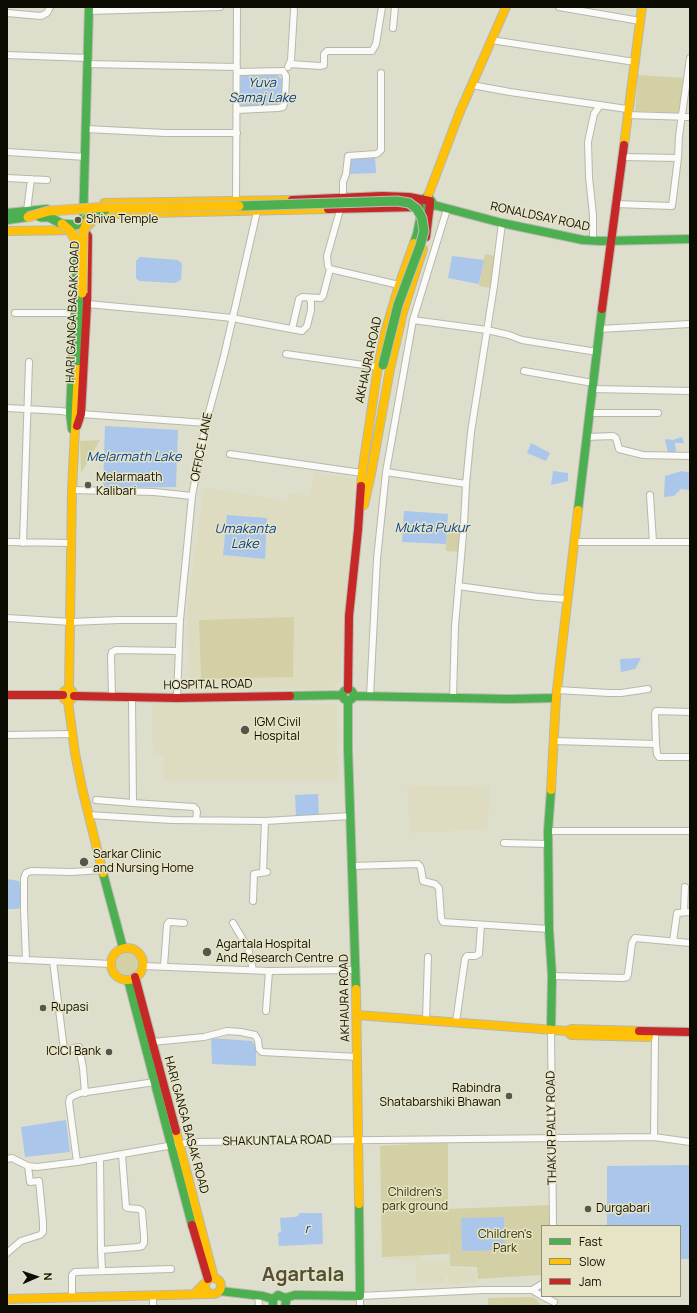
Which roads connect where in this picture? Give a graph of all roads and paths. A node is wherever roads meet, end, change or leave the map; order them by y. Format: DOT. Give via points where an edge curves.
graph roads {
  1 [pos="50,7"];
  2 [pos="220,7"];
  3 [pos="237,7"];
  4 [pos="382,7"];
  5 [pos="395,7"];
  6 [pos="506,7"];
  7 [pos="559,7"];
  8 [pos="642,7"];
  9 [pos="89,8"];
  10 [pos="294,10"];
  11 [pos="7,13"];
  12 [pos="640,21"];
  13 [pos="393,28"];
  14 [pos="498,41"];
  15 [pos="7,55"];
  16 [pos="690,58"];
  17 [pos="88,61"];
  18 [pos="635,62"];
  19 [pos="290,64"];
  20 [pos="237,69"];
  21 [pos="284,72"];
  22 [pos="381,73"];
  23 [pos="478,86"];
  24 [pos="600,105"];
  25 [pos="237,110"];
  26 [pos="627,112"];
  27 [pos="682,116"];
  28 [pos="690,117"];
  29 [pos="86,129"];
  30 [pos="237,133"];
  31 [pos="7,152"];
  32 [pos="86,157"];
  33 [pos="622,157"];
  34 [pos="678,158"];
  35 [pos="7,178"];
  36 [pos="31,179"];
  37 [pos="47,180"];
  38 [pos="343,197"];
  39 [pos="236,201"];
  40 [pos="259,201"];
  41 [pos="428,203"];
  42 [pos="615,204"];
  43 [pos="83,205"];
  44 [pos="118,208"];
  45 [pos="447,209"];
  46 [pos="340,210"];
  47 [pos="257,211"];
  48 [pos="7,213"];
  49 [pos="27,214"];
  50 [pos="89,218"];
  51 [pos="7,220"];
  52 [pos="502,223"];
  53 [pos="62,224"];
  54 [pos="83,229"];
  55 [pos="7,231"];
  56 [pos="690,239"];
  57 [pos="611,240"];
  58 [pos="593,241"];
  59 [pos="330,269"];
  60 [pos="399,285"];
  61 [pos="82,293"];
  62 [pos="309,298"];
  63 [pos="88,304"];
  64 [pos="14,313"];
  65 [pos="75,314"];
  66 [pos="232,318"];
  67 [pos="413,320"];
  68 [pos="690,324"];
  69 [pos="292,329"];
  70 [pos="599,329"];
  71 [pos="487,330"];
  72 [pos="597,352"];
  73 [pos="286,354"];
  74 [pos="29,362"];
  75 [pos="380,366"];
  76 [pos="524,371"];
  77 [pos="593,386"];
  78 [pos="690,391"];
  79 [pos="7,408"];
  80 [pos="27,409"];
  81 [pos="589,413"];
  82 [pos="658,413"];
  83 [pos="76,414"];
  84 [pos="206,423"];
  85 [pos="587,437"];
  86 [pos="230,454"];
  87 [pos="690,456"];
  88 [pos="386,472"];
  89 [pos="362,473"];
  90 [pos="466,484"];
  91 [pos="72,490"];
  92 [pos="650,495"];
  93 [pos="192,496"];
  94 [pos="358,530"];
  95 [pos="7,542"];
  96 [pos="574,542"];
  97 [pos="653,542"];
  98 [pos="690,542"];
  99 [pos="23,543"];
  100 [pos="71,543"];
  101 [pos="458,586"];
  102 [pos="567,599"];
  103 [pos="7,618"];
  104 [pos="180,620"];
  105 [pos="71,622"];
  106 [pos="178,651"];
  107 [pos="648,689"];
  108 [pos="556,694"];
  109 [pos="7,695"];
  110 [pos="68,695"];
  111 [pos="348,695"];
  112 [pos="370,696"];
  113 [pos="112,697"];
  114 [pos="132,697"];
  115 [pos="177,698"];
  116 [pos="453,698"];
  117 [pos="690,712"];
  118 [pos="72,734"];
  119 [pos="7,735"];
  120 [pos="554,741"];
  121 [pos="656,744"];
  122 [pos="690,756"];
  123 [pos="96,800"];
  124 [pos="133,803"];
  125 [pos="88,815"];
  126 [pos="350,816"];
  127 [pos="196,820"];
  128 [pos="265,821"];
  129 [pos="548,831"];
  130 [pos="690,831"];
  131 [pos="504,843"];
  132 [pos="548,844"];
  133 [pos="352,866"];
  134 [pos="102,870"];
  135 [pos="685,887"];
  136 [pos="252,901"];
  137 [pos="687,912"];
  138 [pos="184,923"];
  139 [pos="233,923"];
  140 [pos="481,925"];
  141 [pos="549,929"];
  142 [pos="673,941"];
  143 [pos="690,943"];
  144 [pos="123,948"];
  145 [pos="428,957"];
  146 [pos="7,959"];
  147 [pos="26,960"];
  148 [pos="53,961"];
  149 [pos="111,964"];
  150 [pos="143,966"];
  151 [pos="164,966"];
  152 [pos="253,970"];
  153 [pos="356,970"];
  154 [pos="269,971"];
  155 [pos="552,976"];
  156 [pos="131,979"];
  157 [pos="266,1011"];
  158 [pos="357,1016"];
  159 [pos="426,1020"];
  160 [pos="456,1022"];
  161 [pos="551,1030"];
  162 [pos="567,1031"];
  163 [pos="690,1032"];
  164 [pos="655,1037"];
  165 [pos="690,1037"];
  166 [pos="152,1042"];
  167 [pos="358,1057"];
  168 [pos="155,1082"];
  169 [pos="86,1093"];
  170 [pos="654,1137"];
  171 [pos="552,1139"];
  172 [pos="358,1140"];
  173 [pos="690,1142"];
  174 [pos="175,1145"];
  175 [pos="122,1155"];
  176 [pos="100,1158"];
  177 [pos="7,1159"];
  178 [pos="77,1162"];
  179 [pos="28,1166"];
  180 [pos="553,1225"];
  181 [pos="101,1250"];
  182 [pos="7,1253"];
  183 [pos="171,1269"];
  184 [pos="102,1270"];
  185 [pos="209,1280"];
  186 [pos="541,1285"];
  187 [pos="532,1290"];
  188 [pos="220,1291"];
  189 [pos="194,1294"];
  190 [pos="208,1294"];
  191 [pos="258,1295"];
  192 [pos="541,1295"];
  193 [pos="153,1296"];
  194 [pos="360,1296"];
  195 [pos="72,1297"];
  196 [pos="544,1297"];
  197 [pos="7,1299"];
  198 [pos="554,1301"];
  199 [pos="45,1302"];
  200 [pos="285,1302"];
  201 [pos="273,1303"];
  202 [pos="153,1306"];
  203 [pos="259,1306"];
  204 [pos="360,1306"];
  1 -- 11 [label="street" via="47,13 41,16"];
  2 -- 9 [label="street"];
  3 -- 20 [label="street"];
  4 -- 19 [label="street" via="376,44 372,51 327,51 324,54 324,65"];
  5 -- 13 [label="street"];
  6 -- 14 [label="main road, AKHAURA ROAD"];
  7 -- 12 [label="street"];
  8 -- 12 [label="main road"];
  9 -- 17 [label="main road"];
  10 -- 19 [label="street"];
  12 -- 18 [label="main road"];
  14 -- 18 [label="street"];
  14 -- 23 [label="main road, AKHAURA ROAD"];
  15 -- 17 [label="street"];
  16 -- 27 [label="street"];
  17 -- 20 [label="street"];
  17 -- 29 [label="main road"];
  18 -- 26 [label="main road"];
  19 -- 21 [label="street"];
  20 -- 21 [label="street"];
  20 -- 25 [label="street"];
  21 -- 25 [label="street" via="286,76 283,107"];
  22 -- 38 [label="street" via="381,150 376,154 348,156"];
  23 -- 24 [label="street"];
  23 -- 41 [label="main road, AKHAURA ROAD" via="454,124"];
  24 -- 26 [label="street"];
  24 -- 58 [label="street" via="594,114 588,142"];
  25 -- 30 [label="street"];
  26 -- 27 [label="street"];
  26 -- 33 [label="main road"];
  27 -- 28 [label="street"];
  27 -- 34 [label="street"];
  29 -- 30 [label="street"];
  29 -- 32 [label="main road"];
  30 -- 39 [label="street"];
  31 -- 32 [label="street"];
  32 -- 43 [label="main road"];
  33 -- 34 [label="street"];
  33 -- 42 [label="main road"];
  34 -- 42 [label="street" via="672,206"];
  35 -- 36 [label="street"];
  36 -- 37 [label="street"];
  36 -- 49 [label="street"];
  38 -- 40 [label="main road"];
  38 -- 41 [label="main road" via="398,196"];
  39 -- 40 [label="main road"];
  39 -- 43 [label="main road"];
  40 -- 47 [label="street, OFFICE LANE"];
  41 -- 45 [label="main road, RONALDSAY ROAD"];
  41 -- 46 [label="main road"];
  41 -- 60 [label="main road, AKHAURA ROAD"];
  41 -- 94 [label="main road, AKHAURA ROAD" via="426,239 403,312 390,368 372,474"];
  42 -- 57 [label="main road"];
  43 -- 49 [label="main road"];
  43 -- 54 [label="main road"];
  44 -- 49 [label="main road, bridge"];
  44 -- 50 [label="main road, bridge" via="96,212"];
  44 -- 75 [label="main road, bridge" via="397,201 409,203 417,209 422,218 424,231"];
  45 -- 52 [label="main road, RONALDSAY ROAD"];
  45 -- 67 [label="street"];
  46 -- 47 [label="main road"];
  46 -- 59 [label="street" via="327,256"];
  47 -- 54 [label="main road" via="106,214 96,217"];
  47 -- 66 [label="street, OFFICE LANE"];
  48 -- 49 [label="main road"];
  49 -- 51 [label="main road"];
  49 -- 53 [label="main road, bridge" via="49,217"];
  50 -- 53 [label="main road, bridge" via="76,225"];
  50 -- 61 [label="main road, bridge" via="83,232"];
  52 -- 58 [label="main road, RONALDSAY ROAD"];
  52 -- 71 [label="street"];
  53 -- 61 [label="main road, bridge" via="76,241"];
  54 -- 55 [label="main road"];
  54 -- 63 [label="main road, HARI GANGA BASAK ROAD" via="88,236"];
  54 -- 65 [label="main road, HARI GANGA BASAK ROAD" via="78,236"];
  56 -- 57 [label="main road, RONALDSAY ROAD"];
  57 -- 58 [label="main road, RONALDSAY ROAD"];
  57 -- 70 [label="main road"];
  59 -- 60 [label="street"];
  59 -- 62 [label="street" via="323,296"];
  60 -- 75 [label="main road, AKHAURA ROAD" via="385,333"];
  61 -- 83 [label="main road"];
  62 -- 69 [label="street" via="299,299"];
  62 -- 69 [label="street" via="311,310 307,326 302,331"];
  63 -- 66 [label="street"];
  63 -- 83 [label="main road, HARI GANGA BASAK ROAD"];
  64 -- 65 [label="street"];
  65 -- 83 [label="main road, HARI GANGA BASAK ROAD"];
  66 -- 69 [label="street"];
  66 -- 84 [label="street, OFFICE LANE"];
  67 -- 71 [label="street"];
  67 -- 88 [label="street"];
  68 -- 70 [label="street"];
  70 -- 72 [label="main road"];
  71 -- 72 [label="street" via="522,340"];
  71 -- 90 [label="street" via="471,432"];
  72 -- 77 [label="main road"];
  73 -- 75 [label="street"];
  74 -- 80 [label="street"];
  75 -- 89 [label="main road, AKHAURA ROAD"];
  75 -- 94 [label="main road"];
  76 -- 77 [label="street"];
  77 -- 78 [label="street"];
  77 -- 81 [label="main road"];
  79 -- 80 [label="street"];
  80 -- 83 [label="street"];
  80 -- 99 [label="street"];
  81 -- 82 [label="street"];
  81 -- 85 [label="main road"];
  83 -- 84 [label="street"];
  83 -- 91 [label="main road"];
  84 -- 93 [label="street, OFFICE LANE"];
  85 -- 87 [label="street" via="613,436 616,438 618,449 643,455"];
  85 -- 96 [label="main road"];
  86 -- 89 [label="street"];
  88 -- 90 [label="street"];
  88 -- 112 [label="street" via="377,559"];
  89 -- 94 [label="main road, AKHAURA ROAD"];
  90 -- 101 [label="street"];
  91 -- 93 [label="street" via="154,492"];
  91 -- 100 [label="main road"];
  92 -- 97 [label="street"];
  93 -- 104 [label="street, OFFICE LANE"];
  94 -- 111 [label="main road, AKHAURA ROAD" via="349,616"];
  95 -- 99 [label="street"];
  96 -- 97 [label="street"];
  96 -- 102 [label="main road"];
  97 -- 98 [label="street"];
  99 -- 100 [label="street"];
  100 -- 105 [label="main road"];
  101 -- 102 [label="street"];
  101 -- 116 [label="street"];
  102 -- 108 [label="main road"];
  103 -- 105 [label="street"];
  104 -- 105 [label="street"];
  104 -- 106 [label="street, OFFICE LANE"];
  105 -- 110 [label="main road"];
  106 -- 113 [label="street" via="112,652"];
  106 -- 115 [label="street, OFFICE LANE"];
  107 -- 108 [label="street" via="621,693"];
  108 -- 116 [label="main road, HOSPITAL ROAD" via="509,699"];
  108 -- 120 [label="main road"];
  109 -- 110 [label="main road, HOSPITAL ROAD"];
  110 -- 113 [label="main road, HOSPITAL ROAD"];
  110 -- 118 [label="main road"];
  111 -- 112 [label="main road, HOSPITAL ROAD"];
  111 -- 115 [label="main road, HOSPITAL ROAD"];
  111 -- 126 [label="main road, AKHAURA ROAD"];
  112 -- 116 [label="main road, HOSPITAL ROAD"];
  113 -- 114 [label="main road, HOSPITAL ROAD"];
  114 -- 115 [label="main road, HOSPITAL ROAD"];
  114 -- 124 [label="street"];
  117 -- 121 [label="street" via="656,711"];
  118 -- 119 [label="street"];
  118 -- 125 [label="main road"];
  120 -- 121 [label="street"];
  120 -- 129 [label="main road"];
  121 -- 122 [label="street" via="656,754 659,757"];
  123 -- 124 [label="street"];
  124 -- 127 [label="street" via="194,807 197,812"];
  125 -- 127 [label="street"];
  125 -- 134 [label="main road"];
  126 -- 128 [label="street"];
  126 -- 133 [label="main road, AKHAURA ROAD"];
  127 -- 128 [label="street"];
  128 -- 136 [label="street" via="265,872 254,874"];
  129 -- 130 [label="street"];
  129 -- 132 [label="main road"];
  131 -- 132 [label="street"];
  132 -- 141 [label="main road"];
  133 -- 140 [label="street" via="418,864 422,869 424,882 435,884 439,888 443,922"];
  133 -- 153 [label="main road, AKHAURA ROAD"];
  134 -- 144 [label="main road"];
  134 -- 147 [label="street" via="26,873"];
  135 -- 137 [label="street"];
  137 -- 142 [label="street" via="676,914"];
  138 -- 151 [label="street" via="169,922 167,925"];
  139 -- 152 [label="street" via="248,948"];
  140 -- 141 [label="street"];
  140 -- 160 [label="street" via="479,954 467,956 465,959"];
  141 -- 155 [label="main road"];
  142 -- 143 [label="street"];
  142 -- 155 [label="street" via="634,939 629,971 623,978"];
  144 -- 149 [label="main road" via="116,952"];
  144 -- 150 [label="main road" via="138,952"];
  145 -- 159 [label="street"];
  146 -- 147 [label="street"];
  147 -- 148 [label="street"];
  148 -- 149 [label="street"];
  148 -- 169 [label="street" via="64,1050 79,1047"];
  149 -- 156 [label="main road" via="116,976"];
  150 -- 151 [label="street"];
  150 -- 156 [label="main road"];
  151 -- 152 [label="street"];
  152 -- 154 [label="street"];
  153 -- 154 [label="street"];
  153 -- 158 [label="main road, AKHAURA ROAD"];
  154 -- 157 [label="street"];
  155 -- 161 [label="main road"];
  156 -- 166 [label="main road, HARI GANGA BASAK ROAD"];
  156 -- 168 [label="main road, HARI GANGA BASAK ROAD"];
  158 -- 159 [label="main road"];
  158 -- 167 [label="main road, AKHAURA ROAD"];
  159 -- 160 [label="main road"];
  160 -- 161 [label="main road"];
  161 -- 162 [label="main road"];
  161 -- 171 [label="street, THAKUR PALLY ROAD"];
  162 -- 163 [label="main road" via="572,1029"];
  162 -- 164 [label="main road" via="571,1035"];
  164 -- 165 [label="main road"];
  164 -- 170 [label="street"];
  166 -- 167 [label="street" via="241,1032 255,1035 260,1051 264,1053"];
  166 -- 174 [label="main road, HARI GANGA BASAK ROAD"];
  167 -- 172 [label="main road, AKHAURA ROAD"];
  168 -- 169 [label="street"];
  168 -- 174 [label="main road, HARI GANGA BASAK ROAD"];
  169 -- 178 [label="street" via="72,1096 69,1102"];
  170 -- 171 [label="street, SHAKUNTALA ROAD"];
  170 -- 173 [label="street, SHAKUNTALA ROAD"];
  171 -- 172 [label="street, SHAKUNTALA ROAD"];
  171 -- 180 [label="street, THAKUR PALLY ROAD"];
  172 -- 174 [label="street, SHAKUNTALA ROAD" via="193,1142"];
  172 -- 194 [label="main road, AKHAURA ROAD"];
  174 -- 175 [label="street, SHAKUNTALA ROAD"];
  174 -- 185 [label="main road, HARI GANGA BASAK ROAD"];
  175 -- 176 [label="street, SHAKUNTALA ROAD"];
  175 -- 181 [label="street" via="125,1204 128,1208 142,1211 144,1243 138,1247"];
  176 -- 178 [label="street, SHAKUNTALA ROAD"];
  176 -- 181 [label="street"];
  177 -- 179 [label="street, SHAKUNTALA ROAD" via="12,1158"];
  178 -- 179 [label="street, SHAKUNTALA ROAD"];
  179 -- 182 [label="street" via="30,1182 38,1181 43,1232 20,1241"];
  181 -- 184 [label="street"];
  183 -- 184 [label="street"];
  184 -- 195 [label="street" via="73,1273"];
  185 -- 188 [label="main road" via="220,1283"];
  185 -- 189 [label="main road"];
  185 -- 190 [label="main road" via="204,1289"];
  186 -- 187 [label="street"];
  187 -- 192 [label="street"];
  187 -- 194 [label="street"];
  188 -- 190 [label="main road"];
  188 -- 191 [label="main road"];
  189 -- 190 [label="main road"];
  189 -- 193 [label="main road"];
  191 -- 201 [label="main road"];
  191 -- 203 [label="street"];
  193 -- 195 [label="main road"];
  193 -- 202 [label="street"];
  194 -- 200 [label="main road" via="295,1295"];
  194 -- 204 [label="street"];
  195 -- 199 [label="main road"];
  196 -- 198 [label="street"];
  197 -- 199 [label="main road"];
  200 -- 201 [label="main road" via="278,1295"];
}
